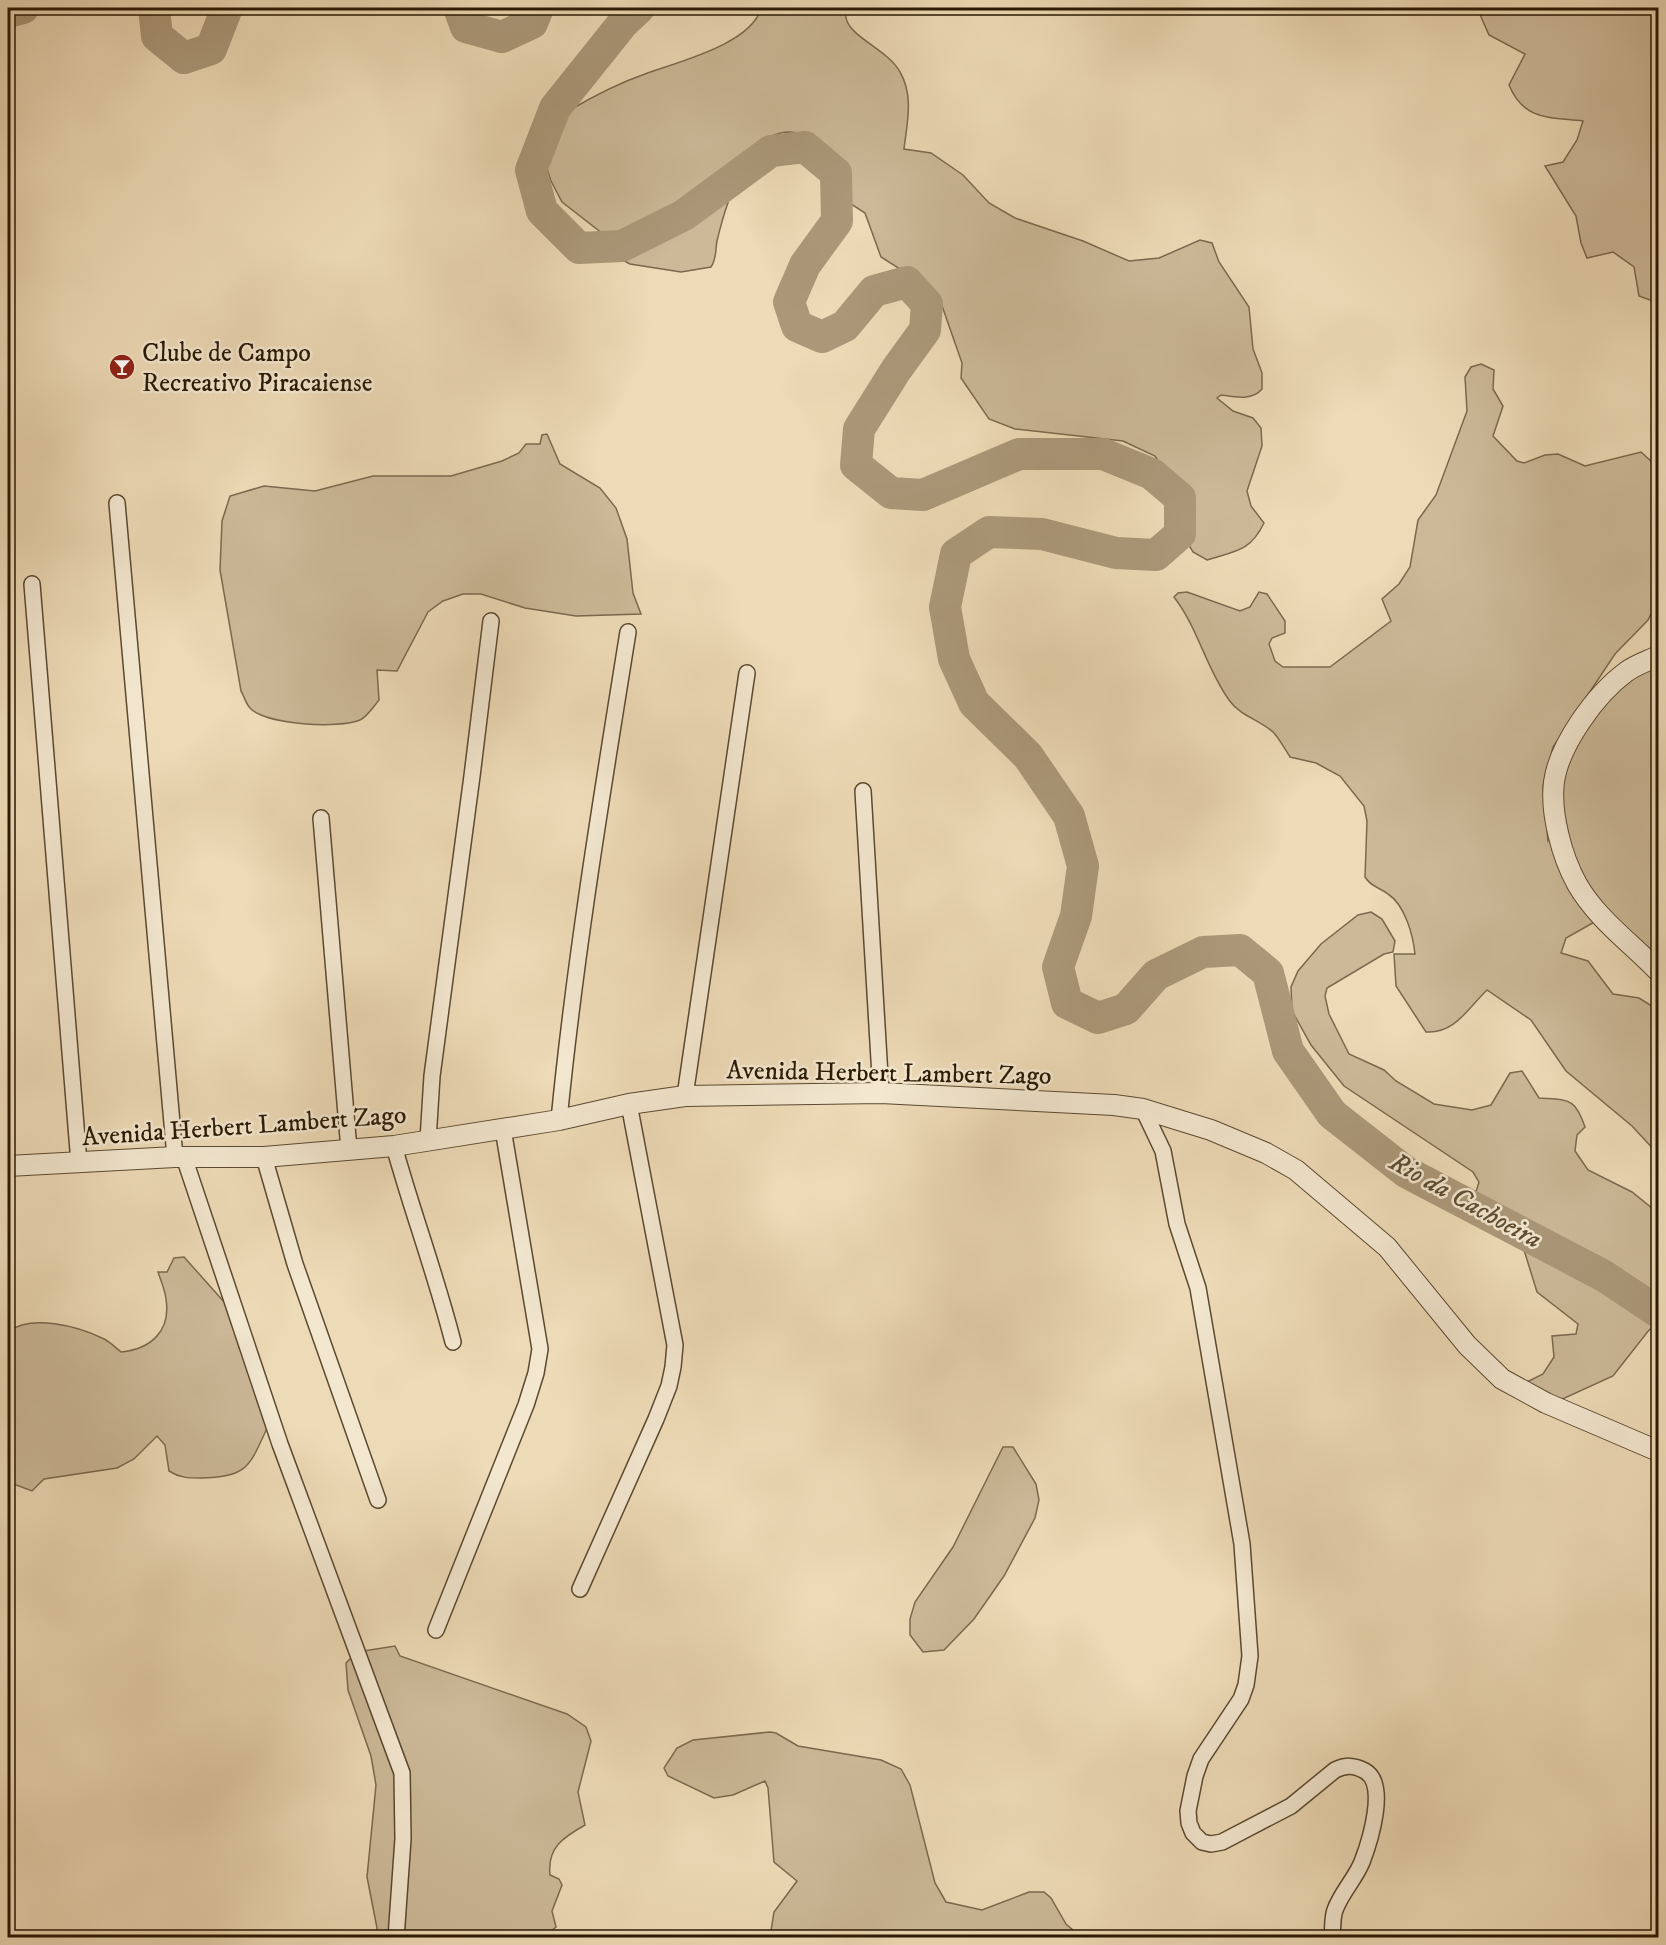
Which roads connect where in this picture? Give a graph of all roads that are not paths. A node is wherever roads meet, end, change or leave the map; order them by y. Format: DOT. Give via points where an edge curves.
graph roads {
  1 [pos="117,503"];
  2 [pos="32,584"];
  3 [pos="490,621"];
  4 [pos="628,632"];
  5 [pos="1659,656"];
  6 [pos="747,673"];
  7 [pos="863,791"];
  8 [pos="321,819"];
  9 [pos="1659,971"];
  10 [pos="881,1093"];
  11 [pos="685,1096"];
  12 [pos="629,1104"];
  13 [pos="1143,1109"];
  14 [pos="559,1120"];
  15 [pos="503,1129"];
  16 [pos="428,1140"];
  17 [pos="394,1146"];
  18 [pos="349,1150"];
  19 [pos="179,1157"];
  20 [pos="264,1157"];
  21 [pos="79,1163"];
  22 [pos="8,1166"];
  23 [pos="453,1342"];
  24 [pos="1659,1451"];
  25 [pos="378,1500"];
  26 [pos="580,1589"];
  27 [pos="436,1630"];
  28 [pos="396,1938"];
  29 [pos="1332,1938"];
  1 -- 19 [label="street"];
  2 -- 21 [label="street"];
  3 -- 16 [label="street" via="432,1076"];
  4 -- 14 [label="street" via="601,798"];
  5 -- 9 [label="street" via="1626,672 1603,694 1580,723 1562,756 1554,782 1559,838 1577,884 1607,923"];
  6 -- 11 [label="street"];
  7 -- 10 [label="street"];
  8 -- 18 [label="street"];
  10 -- 11 [label="street, Avenida Herbert Lambert Zago"];
  10 -- 13 [label="street, Avenida Herbert Lambert Zago"];
  11 -- 12 [label="street, Avenida Herbert Lambert Zago"];
  12 -- 14 [label="street, Avenida Herbert Lambert Zago"];
  12 -- 26 [label="street" via="675,1346 674,1367 656,1419"];
  13 -- 24 [label="street, Avenida Herbert Lambert Zago" via="1211,1130 1296,1170 1387,1247 1467,1346 1502,1379 1546,1403"];
  13 -- 29 [label="street" via="1162,1151 1177,1224 1198,1288 1242,1544 1250,1656 1241,1699 1201,1759 1189,1823 1202,1842 1222,1842 1291,1806 1335,1770 1356,1766 1371,1775 1376,1783 1377,1804 1362,1863 1334,1913"];
  14 -- 15 [label="street, Avenida Herbert Lambert Zago"];
  15 -- 16 [label="street, Avenida Herbert Lambert Zago"];
  15 -- 27 [label="street" via="540,1349 526,1405"];
  16 -- 17 [label="street, Avenida Herbert Lambert Zago"];
  17 -- 18 [label="street, Avenida Herbert Lambert Zago"];
  17 -- 23 [label="street"];
  18 -- 20 [label="street, Avenida Herbert Lambert Zago"];
  19 -- 20 [label="street, Avenida Herbert Lambert Zago"];
  19 -- 21 [label="street, Avenida Herbert Lambert Zago"];
  19 -- 28 [label="street" via="402,1773 403,1839"];
  20 -- 25 [label="street" via="295,1264"];
  21 -- 22 [label="street, Avenida Herbert Lambert Zago"];
}
